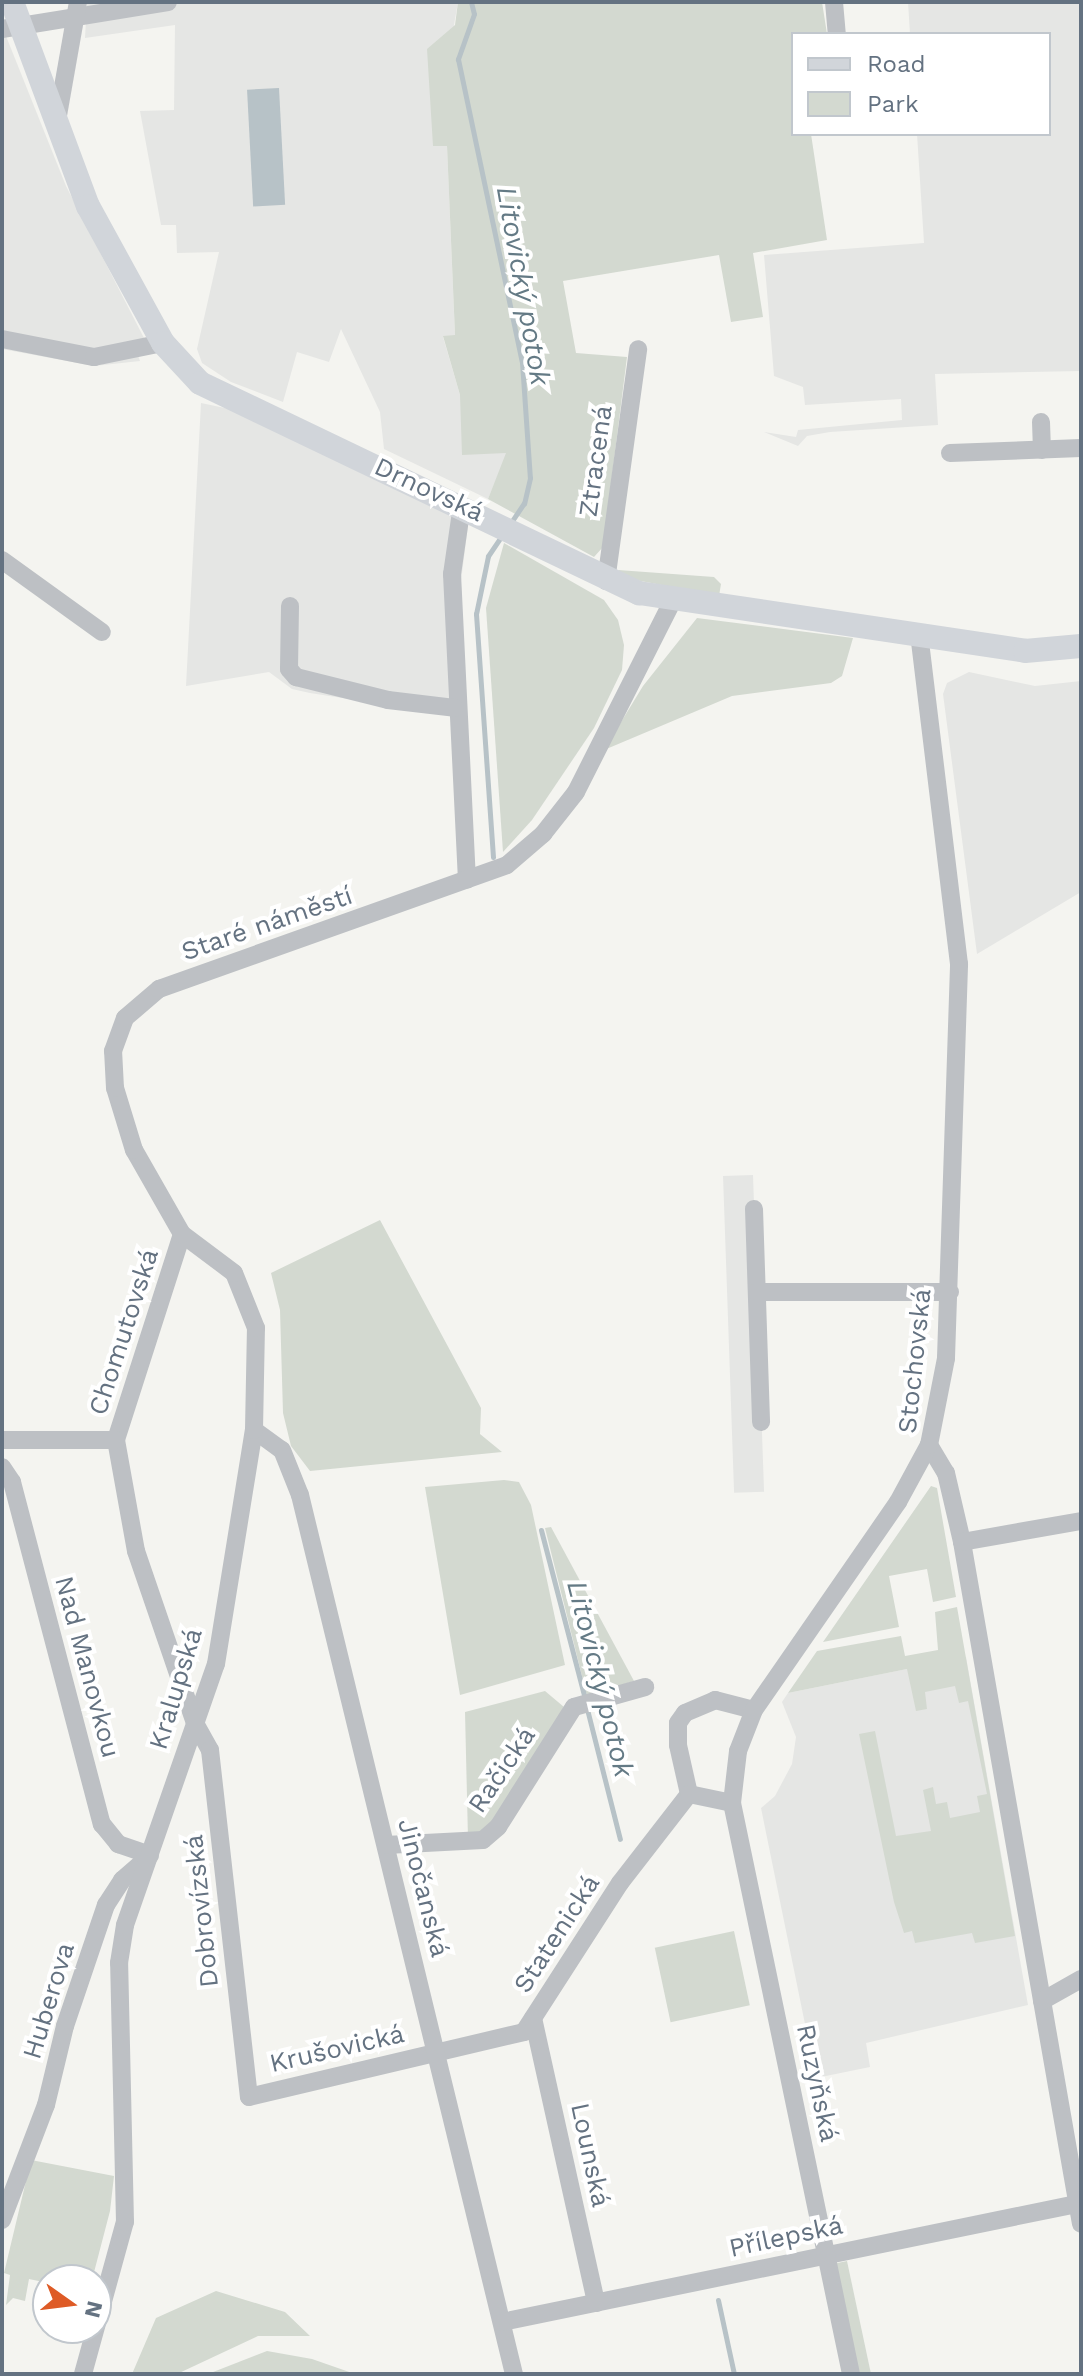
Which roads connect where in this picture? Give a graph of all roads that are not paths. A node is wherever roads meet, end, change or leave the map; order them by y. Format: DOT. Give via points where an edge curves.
graph roads {
  1 [pos="12,2"];
  2 [pos="168,2"];
  3 [pos="834,2"];
  4 [pos="77,10"];
  5 [pos="11,28"];
  6 [pos="837,32"];
  7 [pos="56,128"];
  8 [pos="2,339"];
  9 [pos="163,343"];
  10 [pos="638,349"];
  11 [pos="1041,422"];
  12 [pos="1081,448"];
  13 [pos="1042,450"];
  14 [pos="950,453"];
  15 [pos="462,505"];
  16 [pos="2,560"];
  17 [pos="606,581"];
  18 [pos="673,600"];
  19 [pos="290,606"];
  20 [pos="102,632"];
  21 [pos="919,634"];
  22 [pos="1081,646"];
  23 [pos="455,708"];
  24 [pos="467,880"];
  25 [pos="113,1051"];
  26 [pos="754,1209"];
  27 [pos="182,1234"];
  28 [pos="757,1292"];
  29 [pos="950,1292"];
  30 [pos="761,1422"];
  31 [pos="254,1430"];
  32 [pos="2,1440"];
  33 [pos="116,1440"];
  34 [pos="929,1445"];
  35 [pos="2,1467"];
  36 [pos="1081,1521"];
  37 [pos="962,1542"];
  38 [pos="645,1687"];
  39 [pos="754,1710"];
  40 [pos="195,1723"];
  41 [pos="689,1794"];
  42 [pos="732,1803"];
  43 [pos="386,1845"];
  44 [pos="150,1855"];
  45 [pos="1081,1979"];
  46 [pos="1042,2001"];
  47 [pos="533,2018"];
  48 [pos="437,2052"];
  49 [pos="249,2097"];
  50 [pos="6,2188"];
  51 [pos="1079,2204"];
  52 [pos="2,2220"];
  53 [pos="1081,2224"];
  54 [pos="826,2256"];
  55 [pos="596,2303"];
  56 [pos="502,2322"];
  57 [pos="83,2374"];
  58 [pos="514,2374"];
  59 [pos="851,2374"];
  1 -- 5 [label="main road, Drnovská"];
  2 -- 4 [label="street"];
  3 -- 6 [label="street"];
  4 -- 5 [label="street"];
  4 -- 7 [label="street"];
  5 -- 7 [label="main road, Drnovská"];
  7 -- 9 [label="main road, Drnovská" via="88,206"];
  8 -- 9 [label="street" via="94,357"];
  9 -- 15 [label="main road, Drnovská" via="200,383"];
  10 -- 17 [label="street, Ztracená"];
  11 -- 13 [label="street"];
  12 -- 13 [label="street"];
  13 -- 14 [label="street"];
  15 -- 17 [label="main road, Drnovská"];
  15 -- 23 [label="street" via="452,574"];
  16 -- 20 [label="street"];
  17 -- 18 [label="main road, Drnovská"];
  18 -- 21 [label="main road, Drnovská"];
  18 -- 24 [label="street, Staré náměstí" via="576,792 543,834 507,865"];
  19 -- 23 [label="street" via="289,669 296,677 388,700"];
  21 -- 22 [label="main road, Drnovská" via="1025,651"];
  21 -- 29 [label="street, Stochovská" via="959,964"];
  23 -- 24 [label="street"];
  24 -- 25 [label="street, Staré náměstí" via="159,989 125,1018"];
  25 -- 27 [label="street, Kralupská" via="115,1088 134,1150"];
  26 -- 28 [label="street"];
  27 -- 31 [label="street, Kralupská" via="234,1273 256,1328"];
  27 -- 33 [label="street, Chomutovská"];
  28 -- 29 [label="street"];
  28 -- 30 [label="street"];
  29 -- 34 [label="street, Stochovská" via="946,1358"];
  31 -- 40 [label="street, Kralupská" via="216,1664"];
  31 -- 43 [label="street, Jinočanská" via="282,1450 300,1495"];
  32 -- 33 [label="street"];
  33 -- 40 [label="street, Chomutovská" via="136,1551"];
  34 -- 37 [label="street, Stochovská" via="946,1473"];
  34 -- 39 [label="street, Ruzyňská" via="898,1502"];
  35 -- 44 [label="street, Nad Manovkou" via="12,1482 102,1824 118,1844"];
  36 -- 37 [label="street"];
  37 -- 46 [label="street, Stochovská"];
  38 -- 43 [label="street, Račická" via="574,1707 498,1827 483,1840"];
  39 -- 41 [label="street" via="715,1700 685,1713 678,1723 678,1745"];
  39 -- 42 [label="street, Ruzyňská" via="738,1751"];
  40 -- 44 [label="street, Kralupská"];
  40 -- 49 [label="street, Dobrovízská" via="210,1750"];
  41 -- 42 [label="street"];
  41 -- 47 [label="street, Statenická" via="620,1883"];
  42 -- 54 [label="street, Ruzyňská"];
  43 -- 48 [label="street, Jinočanská"];
  44 -- 50 [label="street, Huberova" via="122,1880 106,1905 65,2026 46,2105"];
  44 -- 57 [label="street, Kralupská" via="125,1925 119,1963 125,2222"];
  45 -- 46 [label="street"];
  46 -- 51 [label="street, Stochovská"];
  47 -- 48 [label="street, Statenická" via="524,2032"];
  47 -- 55 [label="street, Lounská"];
  48 -- 49 [label="street, Krušovická"];
  48 -- 56 [label="street, Jinočanská"];
  50 -- 52 [label="street, Huberova"];
  51 -- 53 [label="street, Stochovská"];
  51 -- 54 [label="street, Přílepská"];
  54 -- 55 [label="street, Přílepská"];
  54 -- 59 [label="street, Ruzyňská"];
  55 -- 56 [label="street, Přílepská"];
  56 -- 58 [label="street, Jinočanská"];
}
